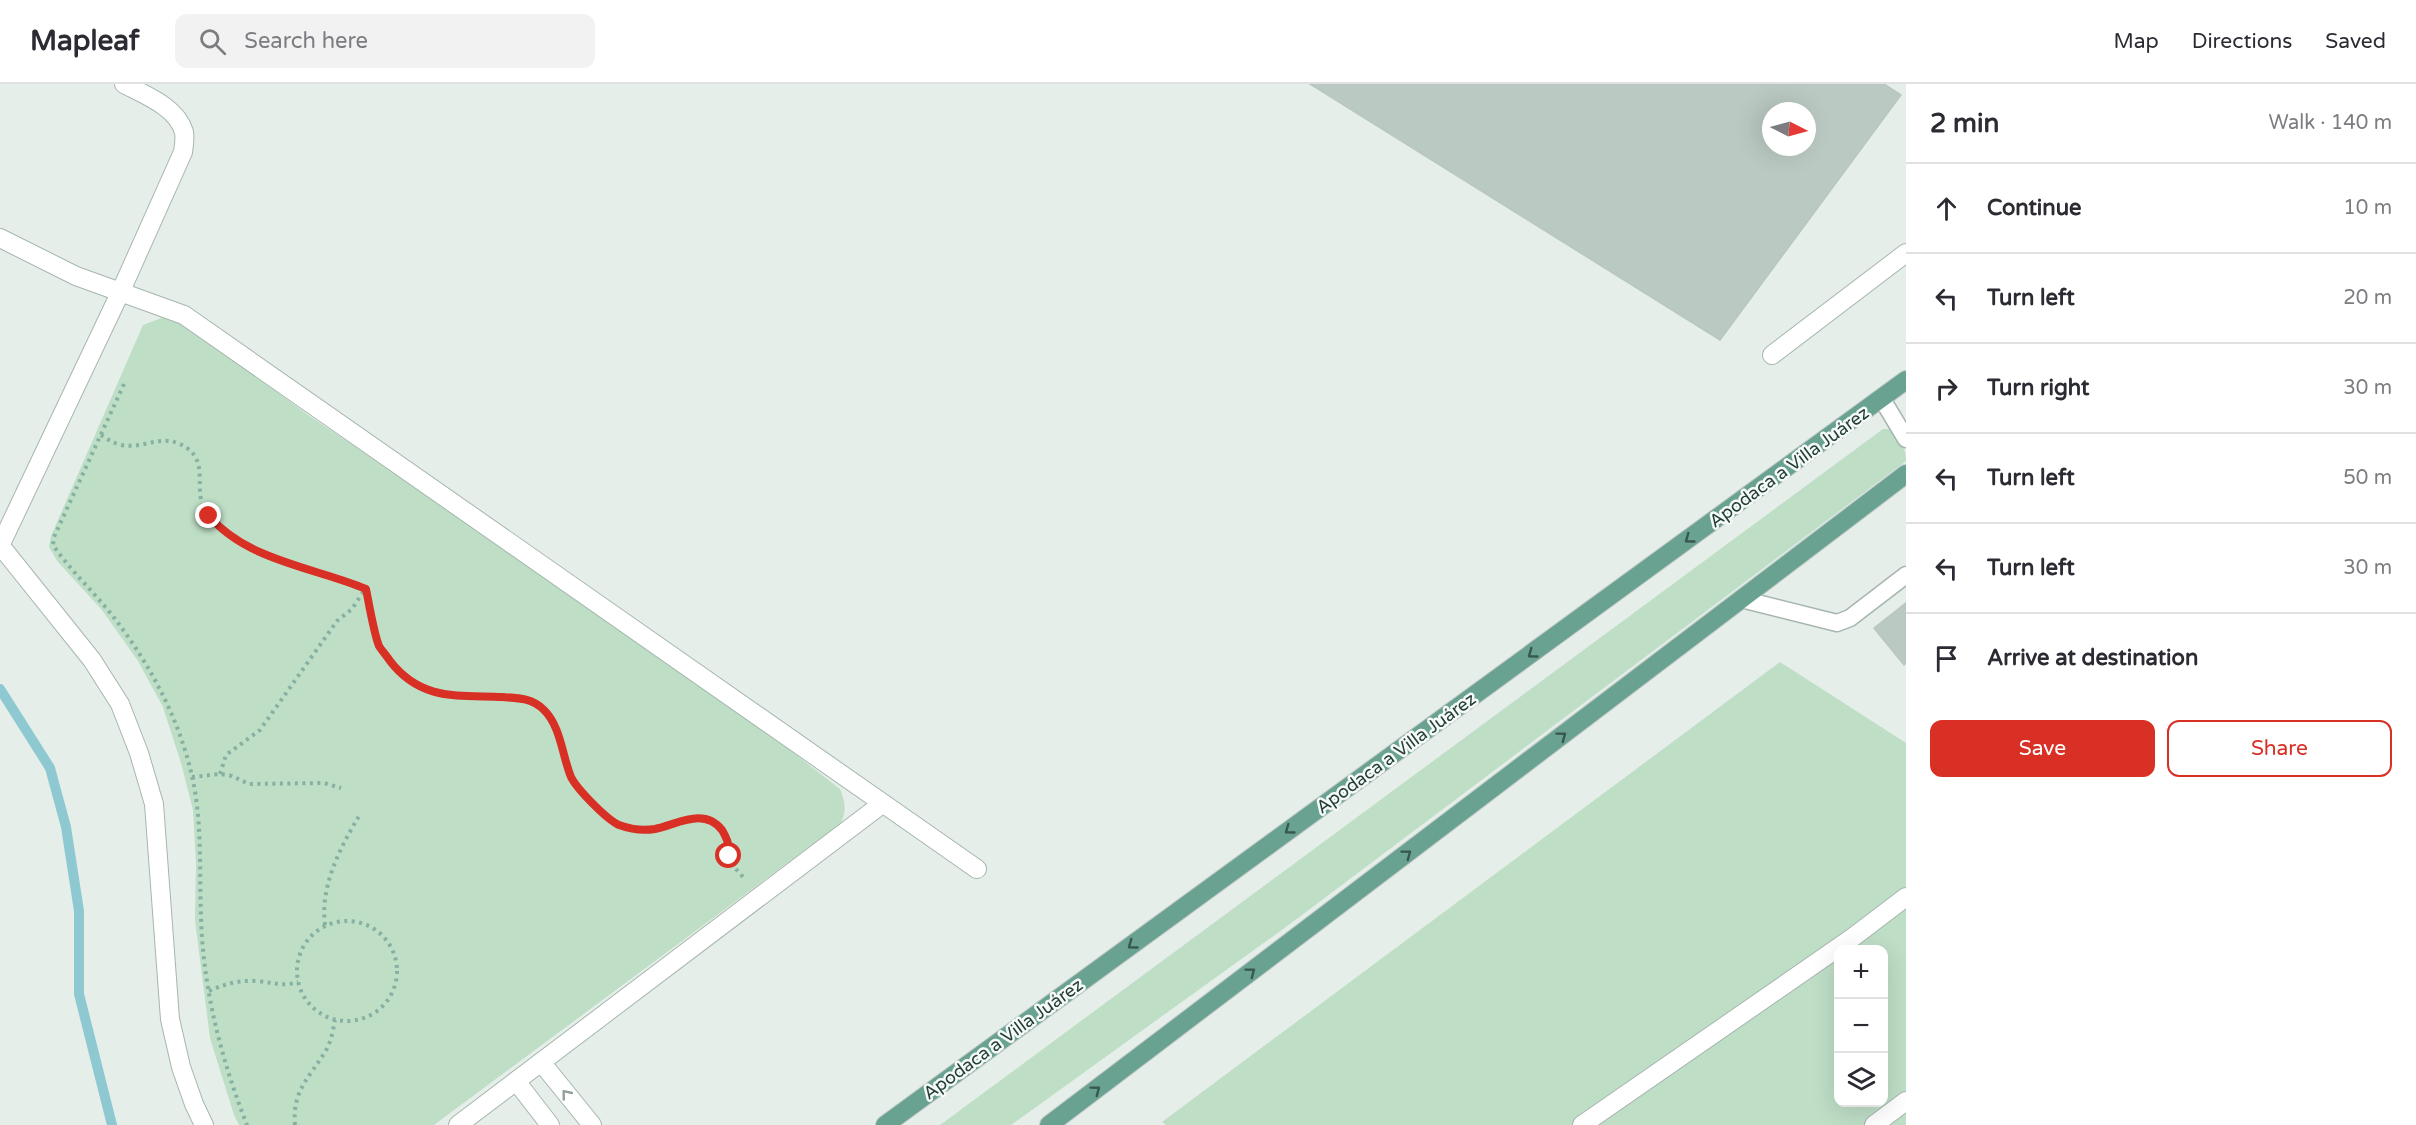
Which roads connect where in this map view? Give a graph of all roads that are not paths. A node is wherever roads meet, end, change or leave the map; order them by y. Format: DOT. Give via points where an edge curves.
graph roads {
  1 [pos="124,84"];
  2 [pos="0,238"];
  3 [pos="1906,253"];
  4 [pos="120,293"];
  5 [pos="1772,355"];
  6 [pos="1906,380"];
  7 [pos="1882,399"];
  8 [pos="1906,439"];
  9 [pos="1906,474"];
  10 [pos="0,546"];
  11 [pos="1906,574"];
  12 [pos="1741,599"];
  13 [pos="882,804"];
  14 [pos="976,869"];
  15 [pos="1906,897"];
  16 [pos="541,1062"];
  17 [pos="516,1081"];
  18 [pos="1906,1101"];
  19 [pos="468,1122"];
  20 [pos="204,1125"];
  21 [pos="550,1125"];
  22 [pos="592,1125"];
  23 [pos="885,1125"];
  24 [pos="1049,1125"];
  25 [pos="1582,1125"];
  26 [pos="1874,1125"];
  1 -- 4 [label="street" via="158,101 176,117 184,133 183,152"];
  2 -- 4 [label="street" via="75,276"];
  3 -- 5 [label="street"];
  4 -- 10 [label="street"];
  4 -- 13 [label="street" via="184,315"];
  6 -- 7 [label="main road, Apodaca a Villa Juárez"];
  7 -- 8 [label="lane"];
  7 -- 23 [label="main road, Apodaca a Villa Juárez, one-way"];
  9 -- 12 [label="main road"];
  10 -- 20 [label="street" via="92,660 120,704 139,753 154,804 170,1019 181,1067"];
  11 -- 12 [label="lane" via="1850,618 1837,623"];
  24 -- 12 [label="main road, one-way"];
  13 -- 14 [label="street"];
  13 -- 16 [label="street"];
  15 -- 25 [label="street"];
  16 -- 17 [label="street"];
  22 -- 16 [label="street, one-way"];
  17 -- 19 [label="street"];
  17 -- 21 [label="street"];
  18 -- 26 [label="street"];
}
